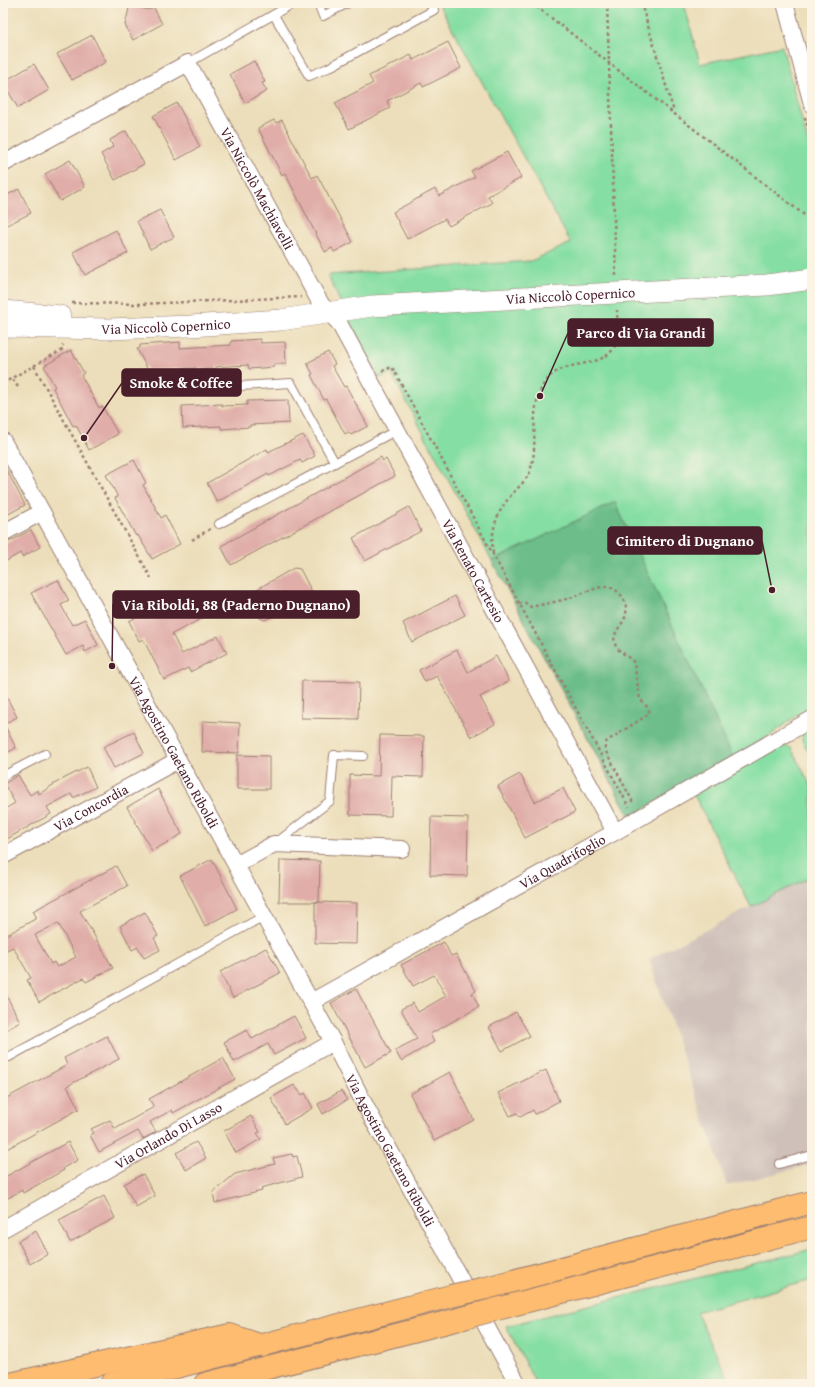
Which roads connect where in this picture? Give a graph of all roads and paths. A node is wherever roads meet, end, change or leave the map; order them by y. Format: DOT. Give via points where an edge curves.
graph roads {
  1 [pos="294,3"];
  2 [pos="318,3"];
  3 [pos="348,3"];
  4 [pos="430,3"];
  5 [pos="532,3"];
  6 [pos="641,3"];
  7 [pos="785,3"];
  8 [pos="274,15"];
  9 [pos="188,63"];
  10 [pos="812,104"];
  11 [pos="674,112"];
  12 [pos="3,164"];
  13 [pos="812,221"];
  14 [pos="812,279"];
  15 [pos="812,294"];
  16 [pos="3,311"];
  17 [pos="328,312"];
  18 [pos="3,327"];
  19 [pos="65,329"];
  20 [pos="377,365"];
  21 [pos="34,366"];
  22 [pos="12,378"];
  23 [pos="3,384"];
  24 [pos="18,387"];
  25 [pos="158,391"];
  26 [pos="397,430"];
  27 [pos="3,441"];
  28 [pos="335,463"];
  29 [pos="42,512"];
  30 [pos="219,524"];
  31 [pos="3,533"];
  32 [pos="192,540"];
  33 [pos="151,578"];
  34 [pos="519,604"];
  35 [pos="812,718"];
  36 [pos="44,754"];
  37 [pos="363,756"];
  38 [pos="178,760"];
  39 [pos="3,776"];
  40 [pos="628,806"];
  41 [pos="631,810"];
  42 [pos="615,832"];
  43 [pos="274,844"];
  44 [pos="402,849"];
  45 [pos="3,856"];
  46 [pos="236,865"];
  47 [pos="264,916"];
  48 [pos="311,1002"];
  49 [pos="333,1042"];
  50 [pos="9,1057"];
  51 [pos="812,1155"];
  52 [pos="779,1164"];
  53 [pos="812,1202"];
  54 [pos="812,1227"];
  55 [pos="3,1229"];
  56 [pos="812,1231"];
  57 [pos="766,1238"];
  58 [pos="262,1346"];
  59 [pos="10,1384"];
  60 [pos="110,1384"];
  61 [pos="205,1384"];
  62 [pos="518,1384"];
  1 -- 8 [label="lane"];
  2 -- 3 [label="lane" via="323,16"];
  4 -- 8 [label="lane" via="434,10 309,76"];
  5 -- 11 [label="path"];
  6 -- 11 [label="path"];
  7 -- 10 [label="street"];
  8 -- 9 [label="lane"];
  9 -- 12 [label="street"];
  9 -- 17 [label="street, Via Niccolò Machiavelli" via="316,295"];
  11 -- 13 [label="path"];
  14 -- 17 [label="street, Via Niccolò Copernico" via="767,285 372,306"];
  15 -- 17 [label="street, Via Niccolò Copernico" via="373,316"];
  16 -- 17 [label="street, Via Niccolò Copernico" via="114,318"];
  17 -- 19 [label="street, Via Niccolò Copernico" via="281,320 190,326"];
  17 -- 26 [label="street, Via Renato Cartesio" via="339,324"];
  18 -- 19 [label="street, Via Niccolò Copernico"];
  19 -- 21 [label="path" via="62,350"];
  20 -- 34 [label="path" via="380,372 392,367"];
  21 -- 22 [label="path"];
  21 -- 33 [label="path"];
  22 -- 23 [label="path"];
  22 -- 24 [label="path"];
  25 -- 28 [label="lane" via="292,383"];
  26 -- 28 [label="lane"];
  26 -- 42 [label="street, Via Renato Cartesio"];
  27 -- 29 [label="street, Via Agostino Gaetano Riboldi"];
  28 -- 30 [label="lane"];
  29 -- 31 [label="street"];
  29 -- 38 [label="street, Via Agostino Gaetano Riboldi"];
  30 -- 32 [label="path"];
  34 -- 40 [label="path"];
  34 -- 40 [label="path" via="524,602 530,607 604,587 613,587 623,597 626,614 615,632 614,640 619,651 634,663 640,699 649,709 649,714 607,741 605,745 605,750 633,802"];
  35 -- 42 [label="street, Via Quadrifoglio"];
  36 -- 39 [label="lane"];
  37 -- 43 [label="lane" via="334,755 330,801"];
  38 -- 45 [label="street, Via Concordia"];
  38 -- 46 [label="street, Via Agostino Gaetano Riboldi"];
  40 -- 41 [label="path"];
  42 -- 48 [label="street, Via Quadrifoglio"];
  43 -- 44 [label="street"];
  43 -- 46 [label="street"];
  46 -- 47 [label="street, Via Agostino Gaetano Riboldi"];
  47 -- 48 [label="street, Via Agostino Gaetano Riboldi"];
  47 -- 50 [label="lane"];
  48 -- 49 [label="street, Via Agostino Gaetano Riboldi"];
  49 -- 55 [label="street, Via Orlando Di Lasso"];
  49 -- 62 [label="street, Via Agostino Gaetano Riboldi"];
  51 -- 52 [label="lane"];
  53 -- 58 [label="highway, bridge"];
  54 -- 57 [label="highway"];
  56 -- 57 [label="highway"];
  57 -- 61 [label="highway, bridge"];
  58 -- 59 [label="highway" via="230,1335"];
  58 -- 60 [label="highway"];
}
